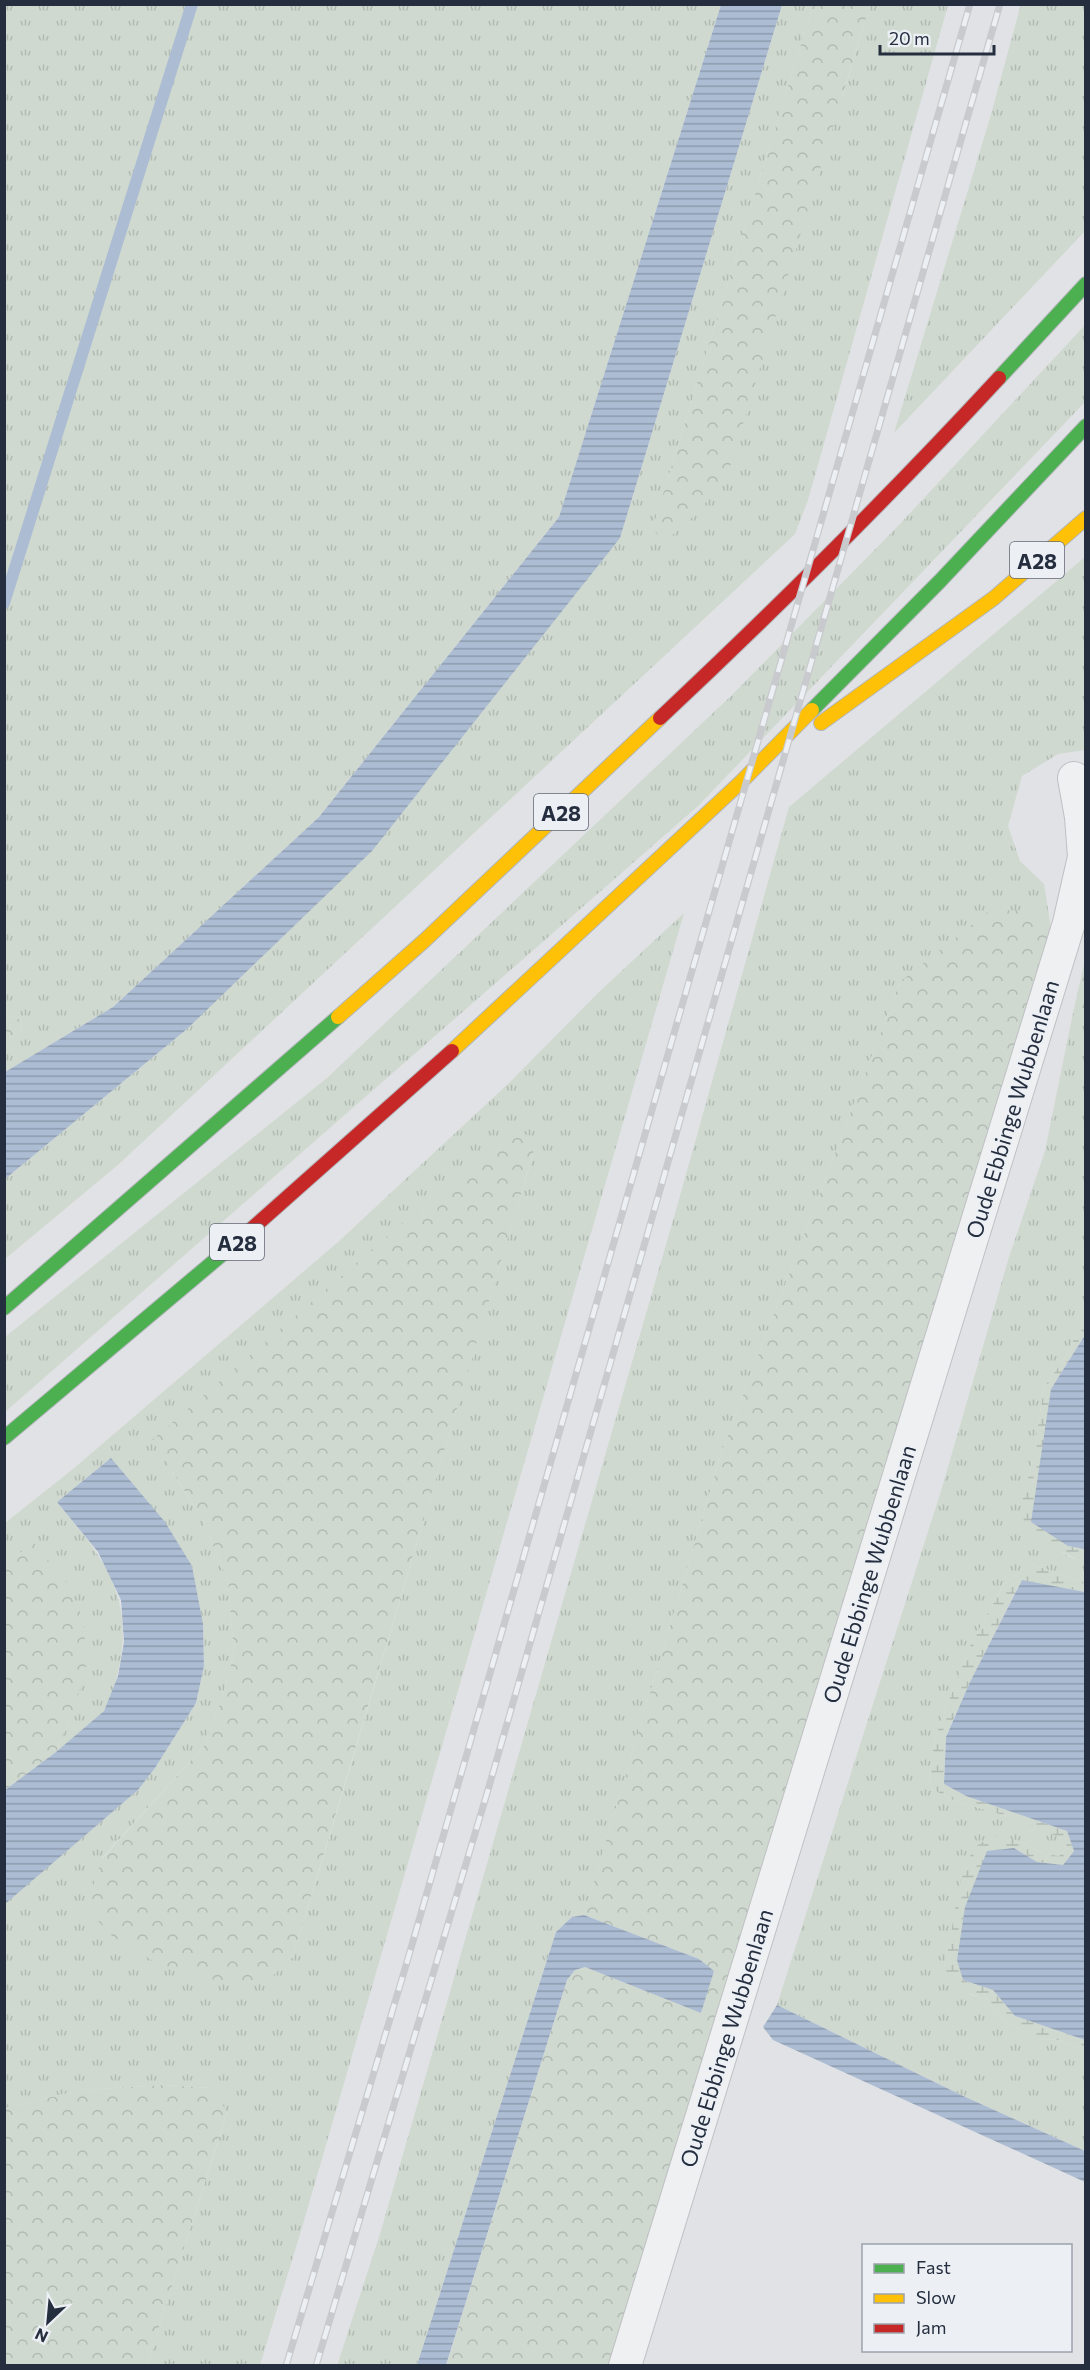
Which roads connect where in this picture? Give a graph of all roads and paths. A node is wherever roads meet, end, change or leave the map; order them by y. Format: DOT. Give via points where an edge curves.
graph roads {
  1 [pos="1086,284"];
  2 [pos="1086,426"];
  3 [pos="1086,518"];
  4 [pos="1074,777"];
  5 [pos="742,781"];
  6 [pos="4,1308"];
  7 [pos="4,1438"];
  8 [pos="625,2366"];
  1 -- 6 [label="highway, A28" via="913,471 731,652 415,949"];
  2 -- 5 [label="highway, A28" via="940,581"];
  3 -- 5 [label="highway, A28" via="994,598"];
  4 -- 8 [label="street, Oude Ebbinge Wubbenlaan" via="1083,857 1069,923"];
  5 -- 7 [label="highway, A28" via="464,1041 194,1280"];
}
